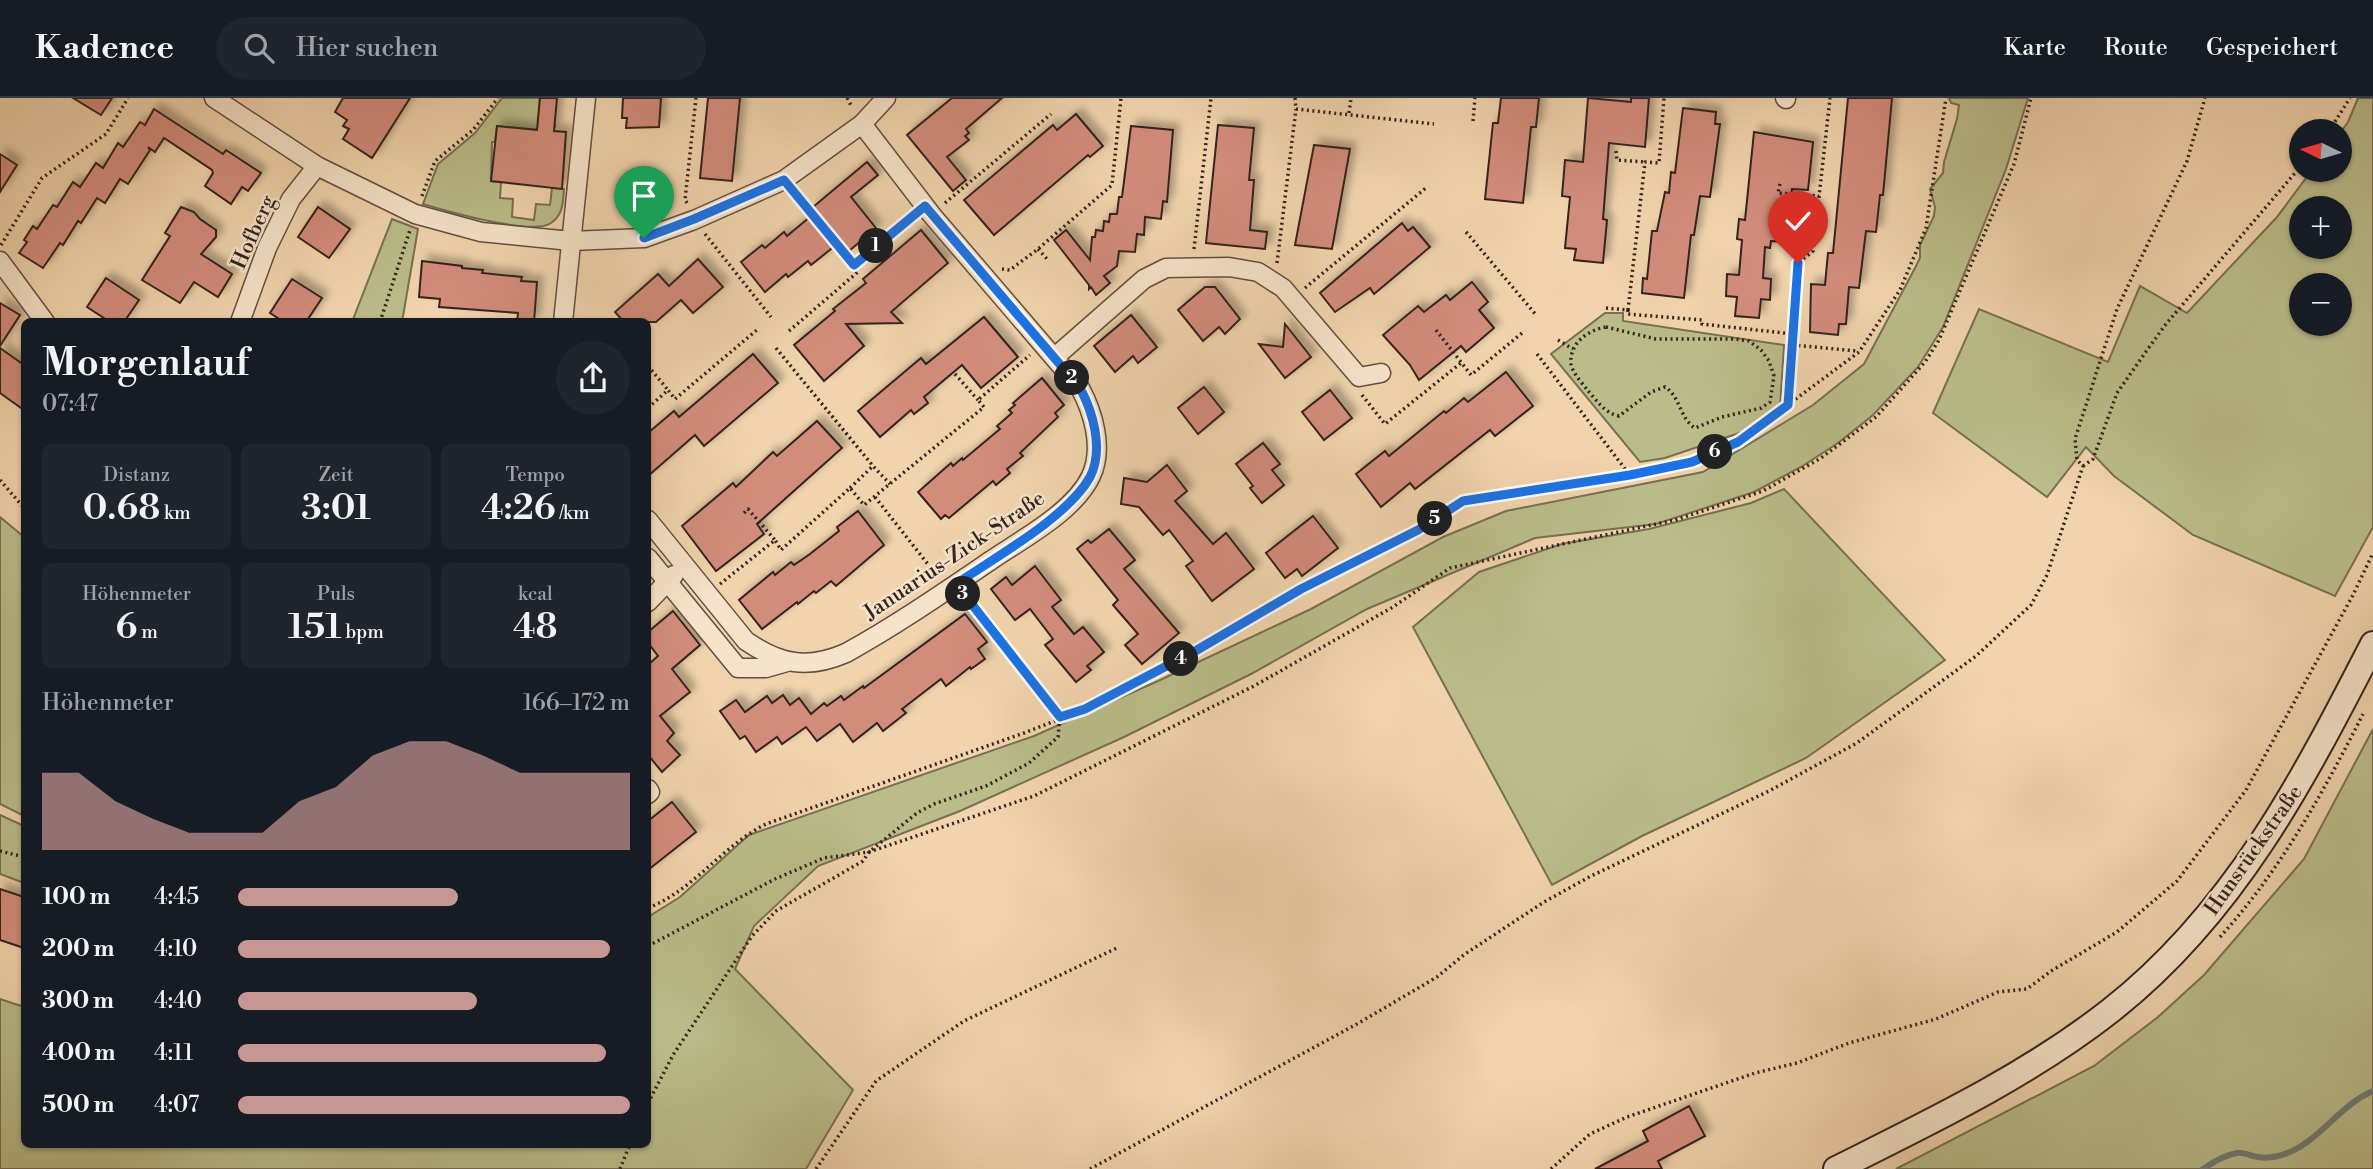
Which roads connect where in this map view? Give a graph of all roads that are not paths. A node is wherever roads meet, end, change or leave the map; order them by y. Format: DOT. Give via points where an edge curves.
graph roads {
  1 [pos="214,98"];
  2 [pos="586,98"];
  3 [pos="886,98"];
  4 [pos="862,124"];
  5 [pos="317,166"];
  6 [pos="571,241"];
  7 [pos="0,261"];
  8 [pos="43,318"];
  9 [pos="241,318"];
  10 [pos="563,318"];
  11 [pos="1049,351"];
  12 [pos="1381,373"];
  13 [pos="651,524"];
  14 [pos="651,562"];
  15 [pos="684,565"];
  16 [pos="668,583"];
  17 [pos="651,599"];
  18 [pos="2373,644"];
  19 [pos="787,662"];
  20 [pos="1836,1169"];
  1 -- 5 [label="street"];
  2 -- 6 [label="street"];
  3 -- 4 [label="street"];
  4 -- 6 [label="street" via="784,180 694,219 644,238"];
  4 -- 11 [label="street, Januarius-Zick-Straße"];
  5 -- 6 [label="street" via="415,214 481,232"];
  5 -- 9 [label="street, Hofberg" via="291,199"];
  6 -- 10 [label="street"];
  7 -- 8 [label="street"];
  11 -- 12 [label="street" via="1144,279 1166,268 1244,269 1267,276 1293,298 1359,377"];
  11 -- 19 [label="street, Januarius-Zick-Straße" via="1080,388 1094,423 1091,476 1073,499 1054,518 846,653 828,661"];
  13 -- 15 [label="street, Januarius-Zick-Straße"];
  14 -- 16 [label="street, Januarius-Zick-Straße"];
  15 -- 16 [label="street"];
  15 -- 19 [label="street, Januarius-Zick-Straße" via="746,641"];
  16 -- 17 [label="street"];
  16 -- 19 [label="street, Januarius-Zick-Straße" via="738,668"];
  18 -- 20 [label="main road, Hunsrückstraße" via="2279,819 2202,924 2170,956 2112,1010 2034,1065"];
}
